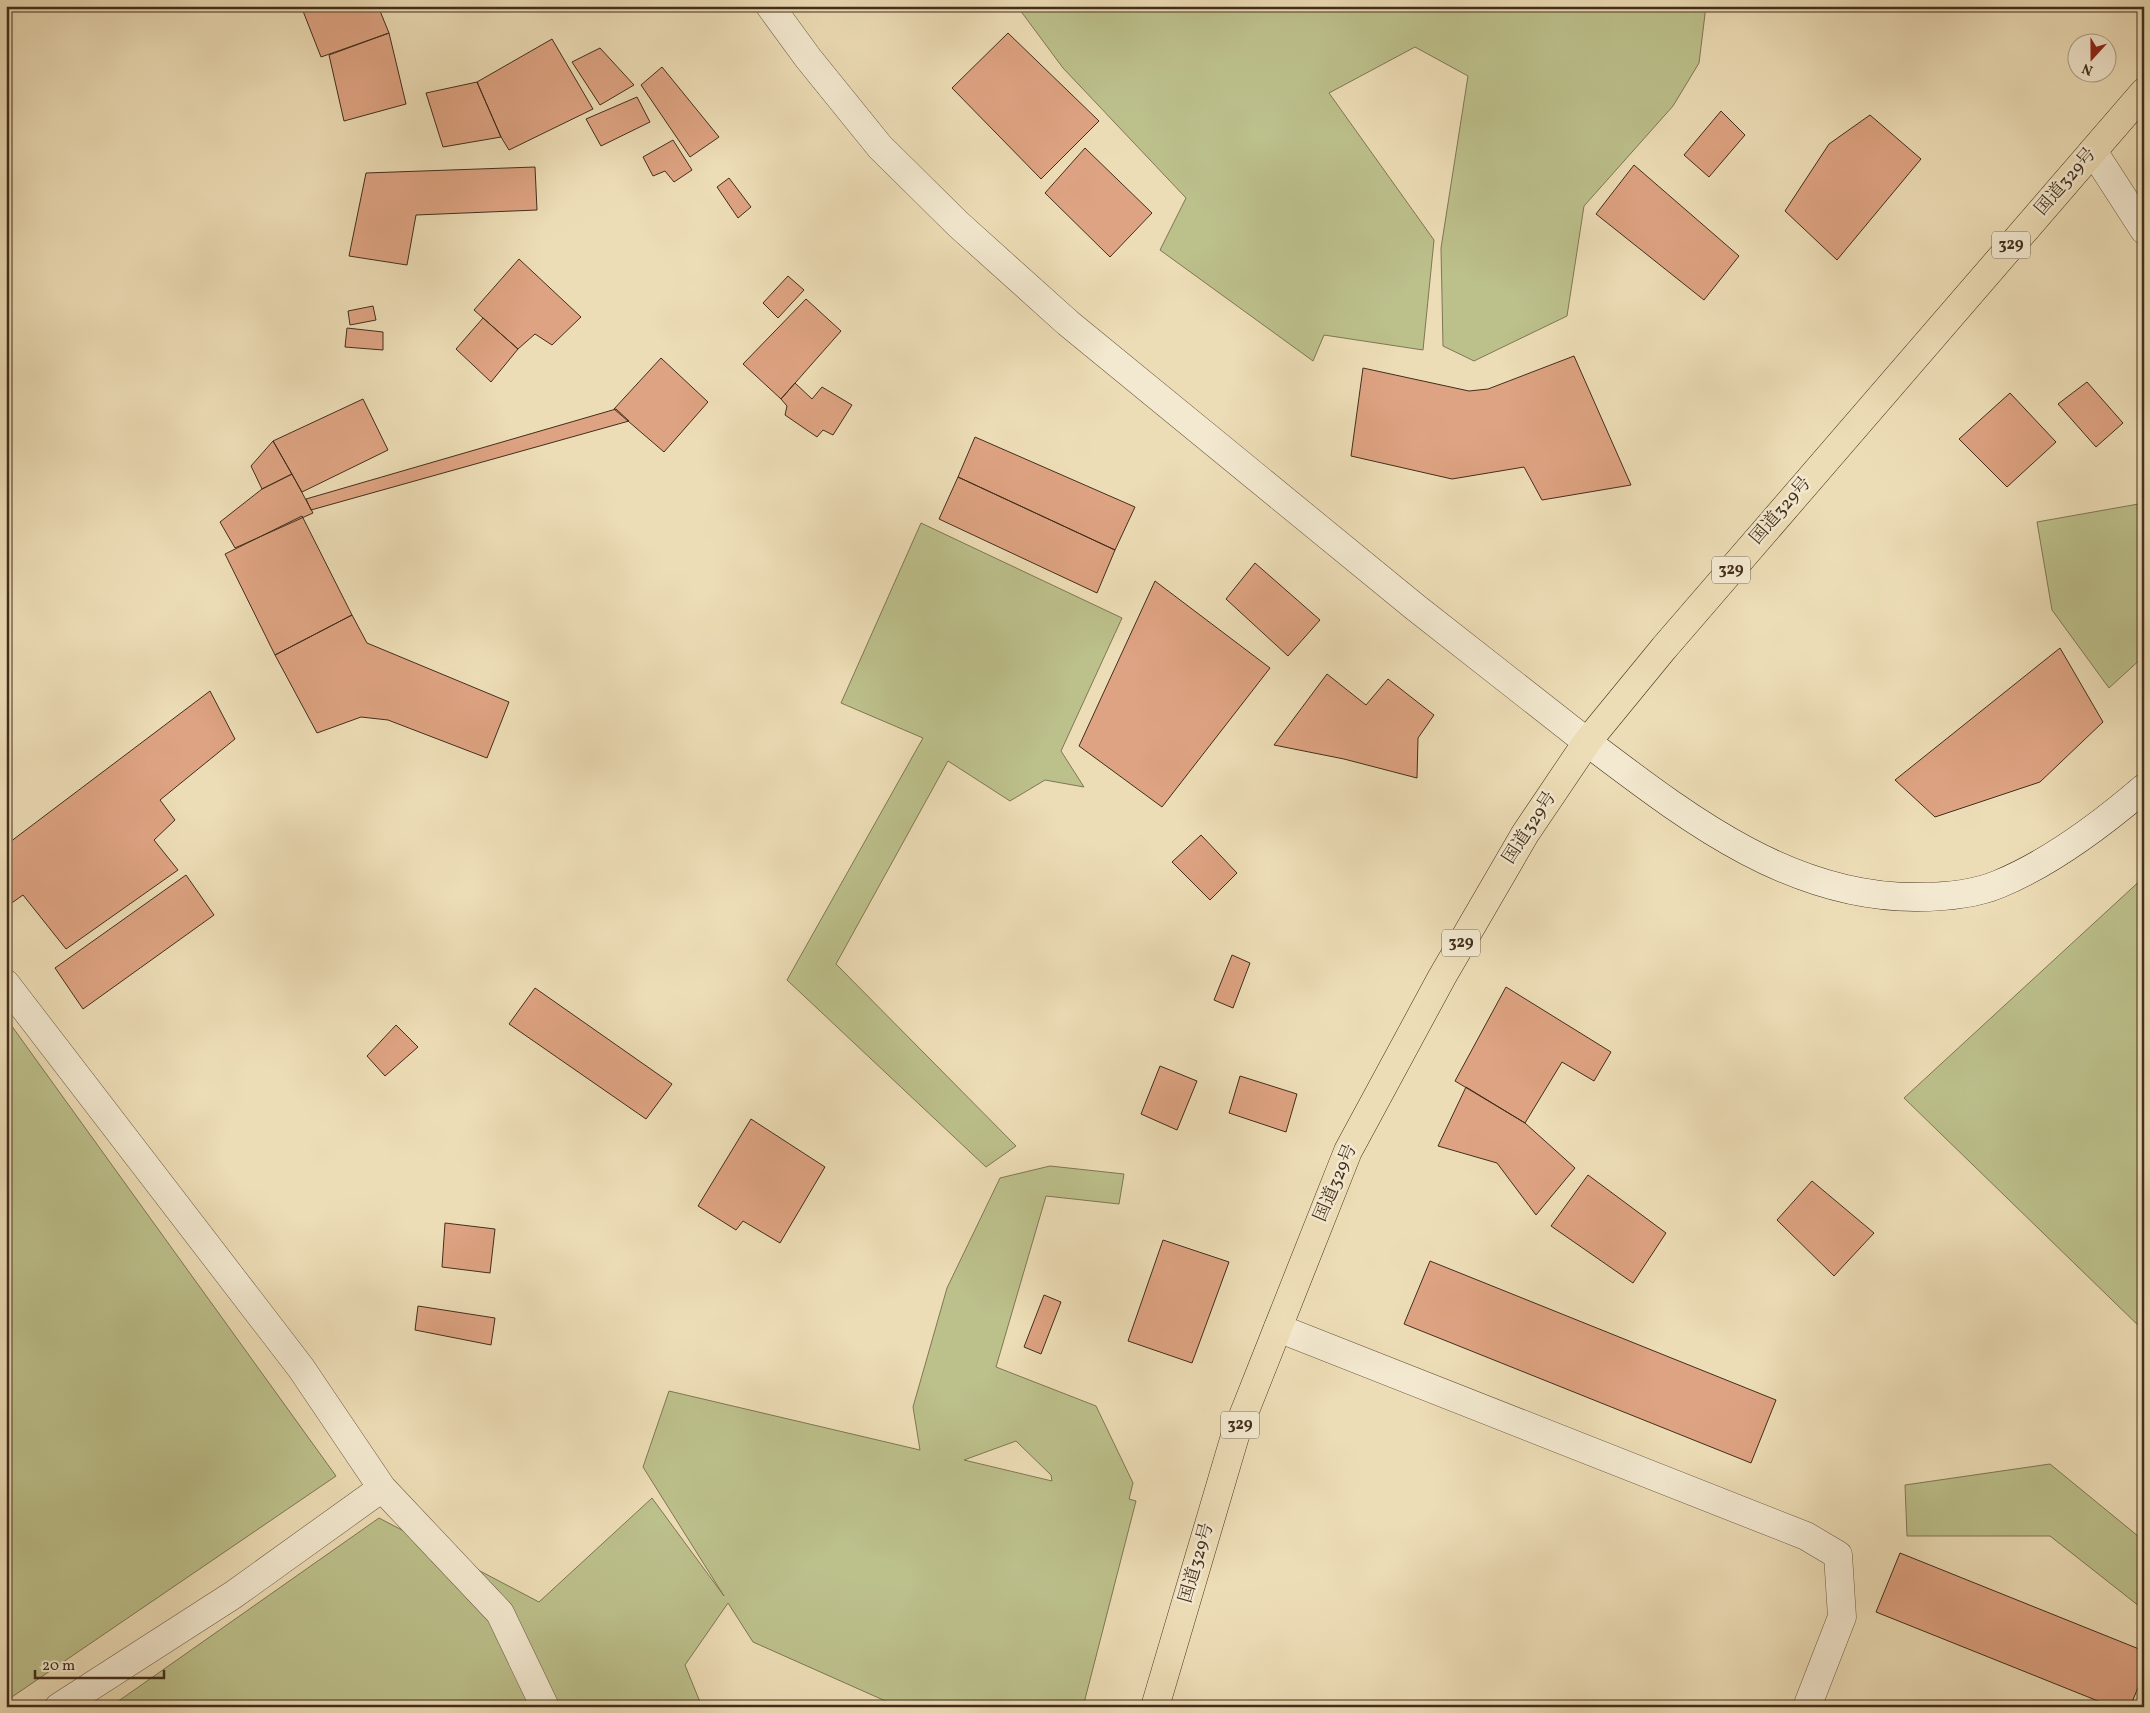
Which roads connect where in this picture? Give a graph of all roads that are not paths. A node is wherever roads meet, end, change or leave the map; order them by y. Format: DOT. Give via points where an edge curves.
graph roads {
  1 [pos="770,6"];
  2 [pos="2144,92"];
  3 [pos="2093,151"];
  4 [pos="2144,230"];
  5 [pos="1587,742"];
  6 [pos="2144,788"];
  7 [pos="6,984"];
  8 [pos="1278,1328"];
  9 [pos="382,1488"];
  10 [pos="59,1707"];
  11 [pos="545,1707"];
  12 [pos="1155,1707"];
  13 [pos="1807,1707"];
  1 -- 5 [label="street" via="880,147 958,225 1068,323"];
  2 -- 3 [label="highway, 国道329号 / 329"];
  3 -- 4 [label="street"];
  3 -- 5 [label="highway, 国道329号 / 329" via="1878,398"];
  5 -- 6 [label="street" via="1695,822 1740,848 1784,870 1848,890 1897,898 1942,897 1998,884 2050,857 2108,819"];
  5 -- 8 [label="highway, 国道329号 / 329" via="1503,871 1348,1151"];
  7 -- 9 [label="street" via="301,1368"];
  8 -- 12 [label="highway, 国道329号 / 329" via="1235,1436"];
  8 -- 13 [label="street" via="1806,1536 1838,1555 1842,1617"];
  9 -- 10 [label="street" via="233,1595"];
  9 -- 11 [label="street" via="500,1613"];
}
